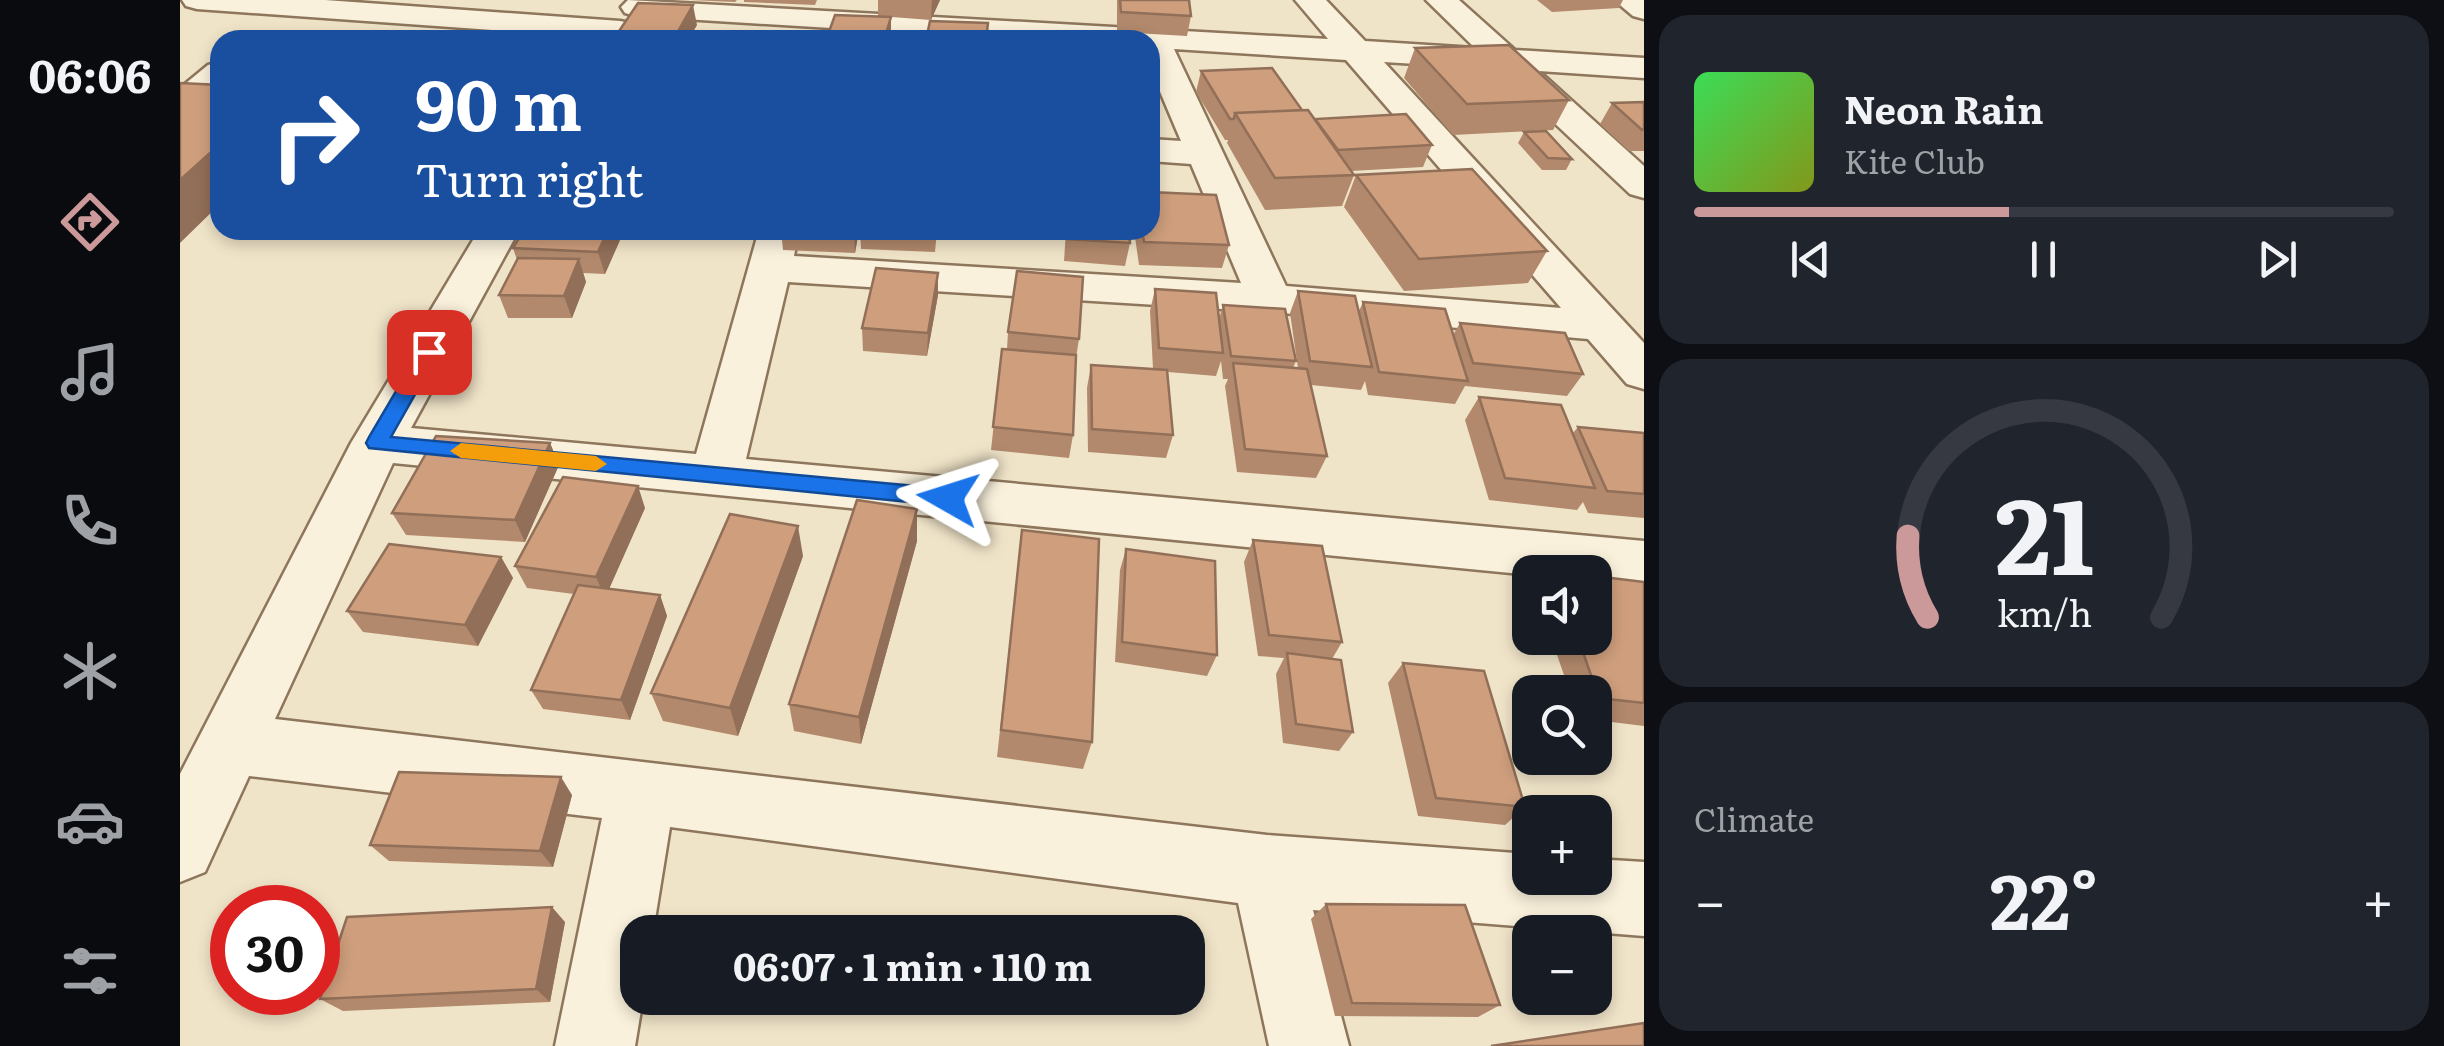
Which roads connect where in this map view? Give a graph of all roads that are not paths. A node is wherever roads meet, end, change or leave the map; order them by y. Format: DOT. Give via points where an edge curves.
graph roads {
  1 [pos="197,0"];
  2 [pos="603,0"];
  3 [pos="1310,0"];
  4 [pos="1441,0"];
  5 [pos="1629,0"];
  6 [pos="300,7"];
  7 [pos="839,10"];
  8 [pos="1644,10"];
  9 [pos="630,16"];
  10 [pos="272,30"];
  11 [pos="1064,30"];
  12 [pos="1160,38"];
  13 [pos="1356,51"];
  14 [pos="1160,52"];
  15 [pos="1507,60"];
  16 [pos="1644,68"];
  17 [pos="210,80"];
  18 [pos="180,104"];
  19 [pos="1160,151"];
  20 [pos="1204,154"];
  21 [pos="1644,186"];
  22 [pos="493,240"];
  23 [pos="775,249"];
  24 [pos="1270,298"];
  25 [pos="1602,326"];
  26 [pos="1644,373"];
  27 [pos="377,443"];
  28 [pos="716,475"];
  29 [pos="1644,564"];
  30 [pos="230,744"];
  31 [pos="642,791"];
  32 [pos="180,847"];
  33 [pos="1266,870"];
  34 [pos="1644,899"];
  35 [pos="595,1046"];
  36 [pos="1309,1046"];
  1 -- 6 [label="street"];
  2 -- 9 [label="street"];
  3 -- 13 [label="street"];
  4 -- 15 [label="street"];
  5 -- 8 [label="street"];
  6 -- 9 [label="street"];
  6 -- 10 [label="street"];
  7 -- 9 [label="street"];
  7 -- 11 [label="street"];
  12 -- 13 [label="street"];
  13 -- 15 [label="street"];
  13 -- 25 [label="street"];
  14 -- 20 [label="street"];
  15 -- 16 [label="street"];
  15 -- 21 [label="street"];
  17 -- 18 [label="street"];
  19 -- 20 [label="street"];
  20 -- 24 [label="street"];
  22 -- 27 [label="street"];
  23 -- 24 [label="street"];
  23 -- 28 [label="street"];
  24 -- 25 [label="street"];
  25 -- 26 [label="street"];
  27 -- 28 [label="street"];
  27 -- 30 [label="street"];
  28 -- 29 [label="street"];
  30 -- 31 [label="street"];
  30 -- 32 [label="street"];
  31 -- 33 [label="street"];
  31 -- 35 [label="street"];
  33 -- 34 [label="street"];
  33 -- 36 [label="street"];
}
